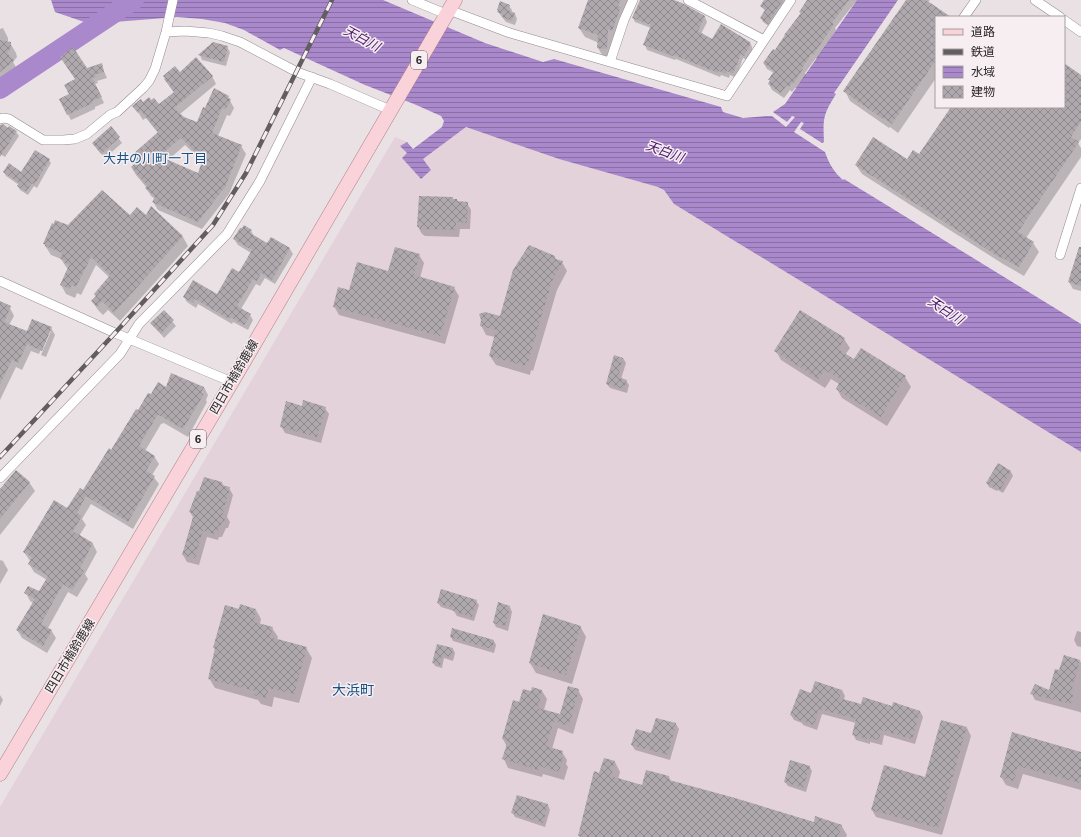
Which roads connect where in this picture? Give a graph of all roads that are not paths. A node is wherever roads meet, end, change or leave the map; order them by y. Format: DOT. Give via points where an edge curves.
graph roads {
  1 [pos="173,0"];
  2 [pos="412,0"];
  3 [pos="633,0"];
  4 [pos="688,0"];
  5 [pos="791,0"];
  6 [pos="976,0"];
  7 [pos="1035,0"];
  8 [pos="449,10"];
  9 [pos="965,16"];
  10 [pos="1059,16"];
  11 [pos="1065,21"];
  12 [pos="166,32"];
  13 [pos="1081,32"];
  14 [pos="764,40"];
  15 [pos="610,62"];
  16 [pos="312,77"];
  17 [pos="392,106"];
  18 [pos="0,119"];
  19 [pos="1081,188"];
  20 [pos="1060,255"];
  21 [pos="0,281"];
  22 [pos="129,339"];
  23 [pos="232,382"];
  24 [pos="0,478"];
  25 [pos="0,774"];
  1 -- 12 [label="street"];
  2 -- 8 [label="street"];
  3 -- 15 [label="street"];
  4 -- 14 [label="street"];
  5 -- 14 [label="street"];
  6 -- 9 [label="street"];
  7 -- 10 [label="street"];
  8 -- 15 [label="street" via="510,33"];
  8 -- 17 [label="main road, 四日市楠鈴鹿線 / 6"];
  11 -- 13 [label="street"];
  12 -- 16 [label="street" via="185,31 222,36 240,42 297,72"];
  12 -- 18 [label="street" via="149,81 117,112 87,134 75,139 43,140 9,119"];
  14 -- 15 [label="street" via="726,96"];
  16 -- 17 [label="street"];
  16 -- 22 [label="street" via="260,181 227,234 139,324"];
  17 -- 23 [label="main road, 四日市楠鈴鹿線 / 6"];
  19 -- 20 [label="street"];
  21 -- 22 [label="street"];
  22 -- 23 [label="street"];
  22 -- 24 [label="street" via="120,354"];
  23 -- 25 [label="main road, 四日市楠鈴鹿線 / 6"];
}
